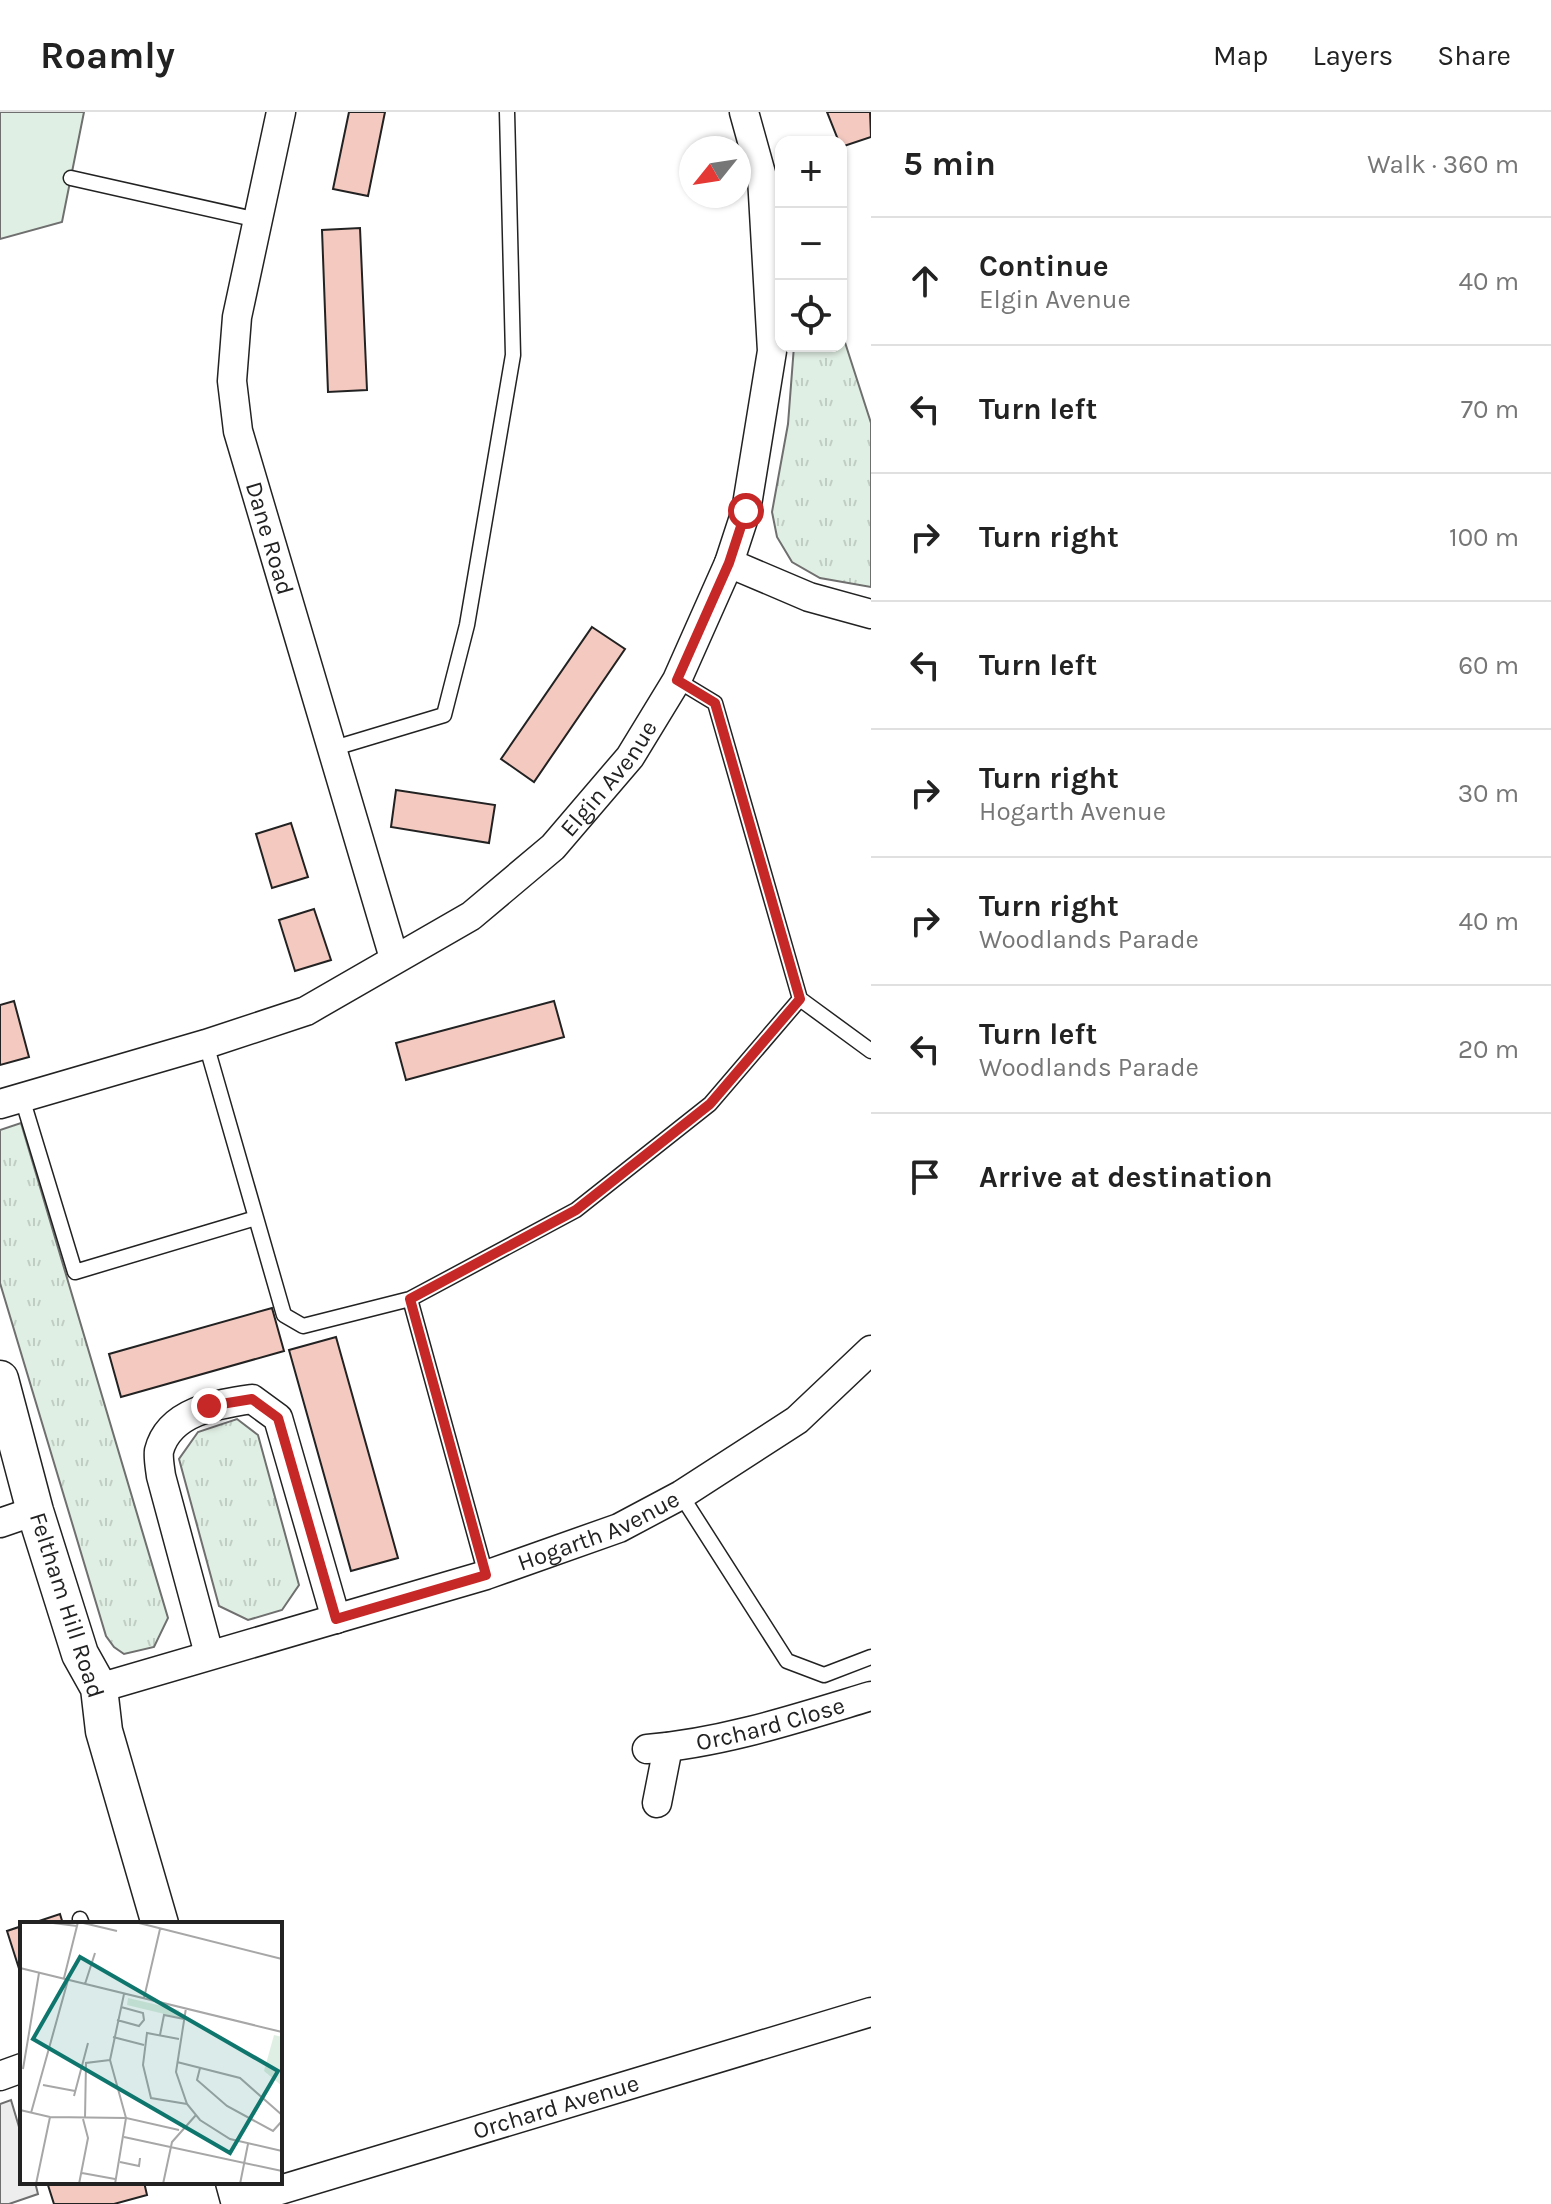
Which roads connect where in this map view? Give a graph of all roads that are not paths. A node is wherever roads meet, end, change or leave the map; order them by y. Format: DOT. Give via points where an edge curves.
graph roads {
  1 [pos="281,112"];
  2 [pos="507,112"];
  3 [pos="744,112"];
  4 [pos="71,178"];
  5 [pos="258,220"];
  6 [pos="729,563"];
  7 [pos="871,614"];
  8 [pos="677,680"];
  9 [pos="331,749"];
  10 [pos="394,958"];
  11 [pos="800,999"];
  12 [pos="206,1044"];
  13 [pos="871,1051"];
  14 [pos="11,1101"];
  15 [pos="256,1218"];
  16 [pos="410,1299"];
  17 [pos="871,1350"];
  18 [pos="0,1379"];
  19 [pos="681,1495"];
  20 [pos="35,1511"];
  21 [pos="0,1523"];
  22 [pos="486,1575"];
  23 [pos="336,1619"];
  24 [pos="209,1654"];
  25 [pos="871,1657"];
  26 [pos="99,1688"];
  27 [pos="871,1696"];
  28 [pos="657,1803"];
  29 [pos="159,1922"];
  30 [pos="871,2012"];
  31 [pos="20,2069"];
  32 [pos="0,2076"];
  33 [pos="282,2183"];
  34 [pos="279,2184"];
  35 [pos="238,2196"];
  1 -- 5 [label="street, Dane Road"];
  2 -- 9 [label="lane" via="513,355 467,625 444,715"];
  3 -- 6 [label="street, Elgin Avenue" via="762,177 772,351 746,511"];
  4 -- 5 [label="lane"];
  5 -- 9 [label="street, Dane Road" via="237,317 232,381 238,431"];
  6 -- 7 [label="street" via="809,597"];
  6 -- 8 [label="street, Elgin Avenue"];
  8 -- 10 [label="street, Elgin Avenue" via="630,757 553,847 471,916"];
  8 -- 11 [label="lane" via="715,703"];
  9 -- 10 [label="street, Dane Road"];
  10 -- 12 [label="street, Elgin Avenue" via="306,1011"];
  11 -- 13 [label="lane"];
  11 -- 16 [label="lane" via="710,1104 576,1210"];
  12 -- 14 [label="street, Elgin Avenue"];
  12 -- 15 [label="lane"];
  14 -- 15 [label="lane" via="75,1272"];
  15 -- 16 [label="lane" via="284,1315 303,1326"];
  16 -- 22 [label="lane"];
  17 -- 19 [label="street, Hogarth Avenue" via="797,1420"];
  18 -- 20 [label="street, Feltham Hill Road"];
  19 -- 22 [label="street, Hogarth Avenue" via="619,1528"];
  19 -- 25 [label="lane" via="787,1661 824,1675"];
  20 -- 21 [label="street"];
  20 -- 26 [label="street, Feltham Hill Road" via="80,1654"];
  22 -- 23 [label="street, Hogarth Avenue"];
  23 -- 24 [label="street, Hogarth Avenue"];
  23 -- 24 [label="street" via="278,1418 252,1399 209,1406 171,1427 159,1452"];
  24 -- 26 [label="street, Hogarth Avenue"];
  26 -- 29 [label="street, Feltham Hill Road" via="104,1731"];
  27 -- 28 [label="street, Orchard Close" via="783,1722 657,1748"];
  30 -- 33 [label="street, Orchard Avenue"];
  31 -- 32 [label="street"];
  34 -- 35 [label="street, Orchard Avenue"];
}
